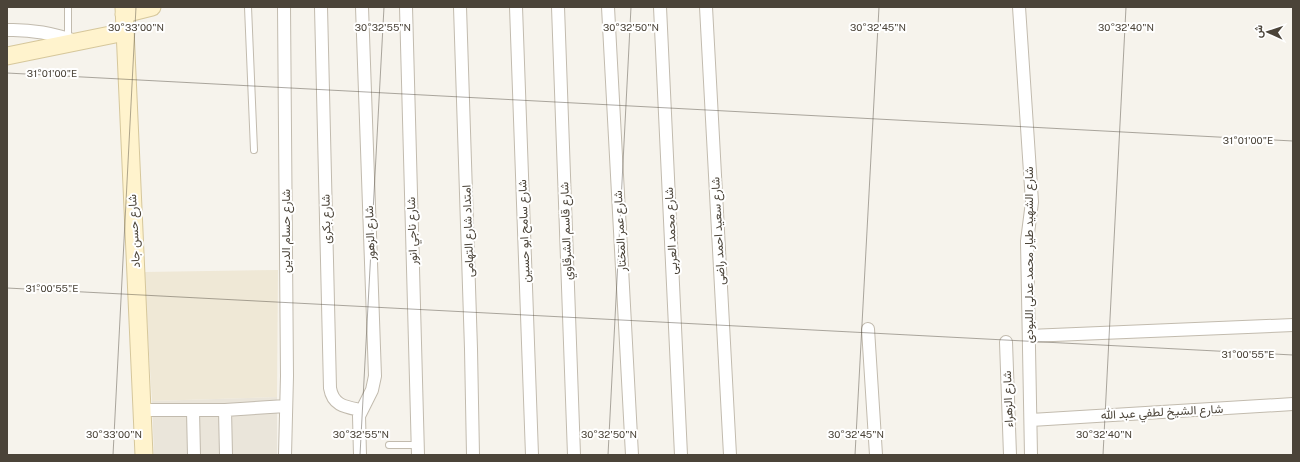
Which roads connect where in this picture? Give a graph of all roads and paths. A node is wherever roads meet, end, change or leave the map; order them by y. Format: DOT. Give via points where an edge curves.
graph roads {
  1 [pos="68,7"];
  2 [pos="152,7"];
  3 [pos="248,7"];
  4 [pos="284,7"];
  5 [pos="321,7"];
  6 [pos="362,7"];
  7 [pos="406,7"];
  8 [pos="460,7"];
  9 [pos="516,7"];
  10 [pos="558,7"];
  11 [pos="608,7"];
  12 [pos="660,7"];
  13 [pos="706,7"];
  14 [pos="1019,7"];
  15 [pos="124,11"];
  16 [pos="7,30"];
  17 [pos="125,32"];
  18 [pos="73,40"];
  19 [pos="7,56"];
  20 [pos="254,150"];
  21 [pos="1293,325"];
  22 [pos="868,329"];
  23 [pos="1029,336"];
  24 [pos="1006,342"];
  25 [pos="1293,404"];
  26 [pos="286,406"];
  27 [pos="142,410"];
  28 [pos="225,410"];
  29 [pos="361,410"];
  30 [pos="193,411"];
  31 [pos="1031,420"];
  32 [pos="389,445"];
  33 [pos="418,450"];
  34 [pos="144,455"];
  35 [pos="194,455"];
  36 [pos="226,455"];
  37 [pos="285,455"];
  38 [pos="360,455"];
  39 [pos="473,455"];
  40 [pos="532,455"];
  41 [pos="574,455"];
  42 [pos="632,455"];
  43 [pos="681,455"];
  44 [pos="730,455"];
  45 [pos="876,455"];
  46 [pos="1010,455"];
  47 [pos="1031,455"];
  1 -- 18 [label="lane"];
  2 -- 15 [label="main road"];
  3 -- 20 [label="lane"];
  4 -- 26 [label="street, شارع حسام الدين"];
  5 -- 29 [label="street, شارع بكرى" via="330,388 334,400 339,404"];
  6 -- 29 [label="street, شارع الزهور" via="375,376 372,390"];
  7 -- 33 [label="street, شارع ناجي انور"];
  8 -- 39 [label="street, امتداد شارع التهامى"];
  9 -- 40 [label="street, شارع سامح ابو حسين"];
  10 -- 41 [label="street, شارع قاسم الشرقاوي"];
  11 -- 42 [label="street, شارع عمر المختار"];
  12 -- 43 [label="street, شارع محمد العربى"];
  13 -- 44 [label="street, شارع سعيد احمد راضى"];
  14 -- 23 [label="street, شارع الشهيد طيار محمد عدلى اللبودى" via="1032,202 1027,241"];
  15 -- 17 [label="main road, شارع حسن جاد"];
  16 -- 18 [label="street" via="31,30"];
  17 -- 18 [label="main road"];
  17 -- 27 [label="main road, شارع حسن جاد"];
  18 -- 19 [label="main road"];
  21 -- 23 [label="street"];
  22 -- 45 [label="street"];
  23 -- 31 [label="street, شارع الشهيد طيار محمد عدلى اللبودى"];
  24 -- 46 [label="street, شارع الزهراء"];
  25 -- 31 [label="street, شارع الشيخ لطفي عبد الله"];
  26 -- 28 [label="street"];
  26 -- 37 [label="street, شارع حسام الدين"];
  27 -- 30 [label="street"];
  27 -- 34 [label="main road, شارع حسن جاد"];
  28 -- 30 [label="street"];
  28 -- 36 [label="street"];
  29 -- 38 [label="street, شارع الزهور" via="358,422"];
  30 -- 35 [label="street"];
  31 -- 47 [label="street, شارع الشهيد طيار محمد عدلى اللبودى"];
  32 -- 33 [label="lane"];
}
